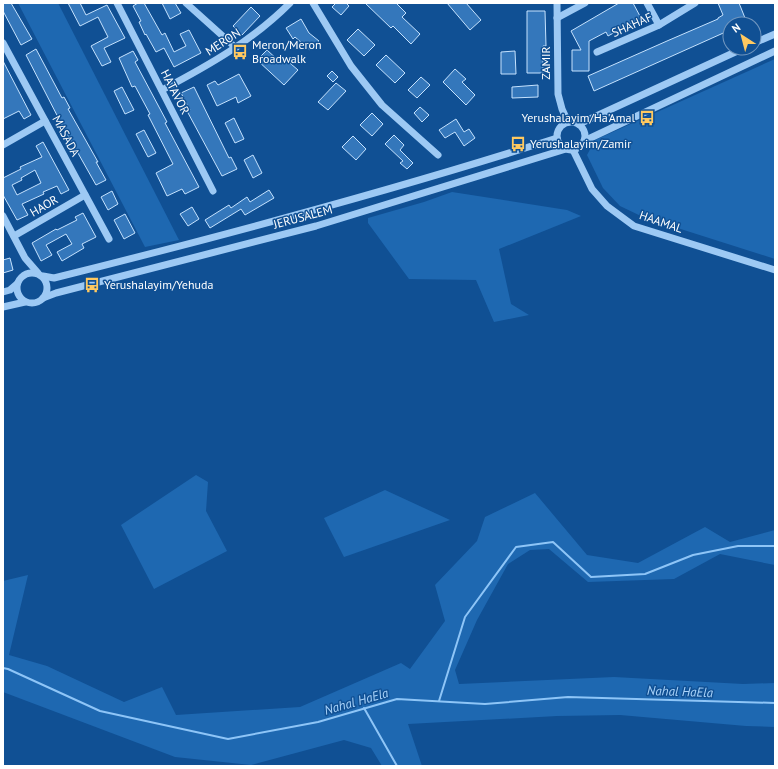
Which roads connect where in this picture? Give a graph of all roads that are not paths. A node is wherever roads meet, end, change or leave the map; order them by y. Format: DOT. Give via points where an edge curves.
graph roads {
  1 [pos="117,3"];
  2 [pos="186,3"];
  3 [pos="290,3"];
  4 [pos="313,3"];
  5 [pos="557,3"];
  6 [pos="585,3"];
  7 [pos="647,3"];
  8 [pos="696,3"];
  9 [pos="557,18"];
  10 [pos="659,25"];
  11 [pos="775,34"];
  12 [pos="762,40"];
  13 [pos="4,47"];
  14 [pos="236,48"];
  15 [pos="775,51"];
  16 [pos="598,52"];
  17 [pos="727,56"];
  18 [pos="162,90"];
  19 [pos="45,121"];
  20 [pos="568,122"];
  21 [pos="580,124"];
  22 [pos="557,138"];
  23 [pos="584,141"];
  24 [pos="3,145"];
  25 [pos="570,150"];
  26 [pos="438,155"];
  27 [pos="213,191"];
  28 [pos="85,195"];
  29 [pos="3,216"];
  30 [pos="14,236"];
  31 [pos="109,239"];
  32 [pos="25,258"];
  33 [pos="775,270"];
  34 [pos="23,275"];
  35 [pos="40,275"];
  36 [pos="17,284"];
  37 [pos="3,292"];
  38 [pos="43,298"];
  39 [pos="25,302"];
  40 [pos="3,307"];
  1 -- 18 [label="street, HATAVOR"];
  2 -- 14 [label="street"];
  3 -- 14 [label="street, MERON" via="260,31"];
  4 -- 26 [label="street" via="351,66 382,105"];
  5 -- 9 [label="street, ZAMIR"];
  6 -- 9 [label="street"];
  7 -- 10 [label="street"];
  8 -- 10 [label="street, SHAHAF"];
  9 -- 20 [label="street, ZAMIR" via="558,94"];
  10 -- 16 [label="street, SHAHAF"];
  11 -- 12 [label="street"];
  13 -- 19 [label="street, MASADA"];
  14 -- 18 [label="street, MERON"];
  15 -- 23 [label="street"];
  17 -- 21 [label="street"];
  18 -- 27 [label="street, HATAVOR"];
  19 -- 24 [label="street"];
  19 -- 28 [label="street, MASADA"];
  20 -- 21 [label="street"];
  20 -- 22 [label="street" via="561,126"];
  21 -- 23 [label="street" via="585,132"];
  22 -- 25 [label="street" via="558,143"];
  22 -- 35 [label="street, JERUSALEM" via="331,206 54,278"];
  23 -- 25 [label="street" via="578,149"];
  25 -- 33 [label="street, HAAMAL" via="592,189 607,206 634,226"];
  25 -- 38 [label="street, JERUSALEM" via="316,226"];
  28 -- 30 [label="street, HAOR"];
  28 -- 31 [label="street, MASADA"];
  29 -- 30 [label="street"];
  30 -- 32 [label="street"];
  32 -- 34 [label="street"];
  32 -- 35 [label="street"];
  34 -- 35 [label="street" via="33,272"];
  34 -- 36 [label="street"];
  35 -- 38 [label="street" via="48,284"];
  36 -- 37 [label="street"];
  36 -- 39 [label="street" via="18,294"];
  38 -- 39 [label="street" via="35,303"];
  39 -- 40 [label="street"];
}
